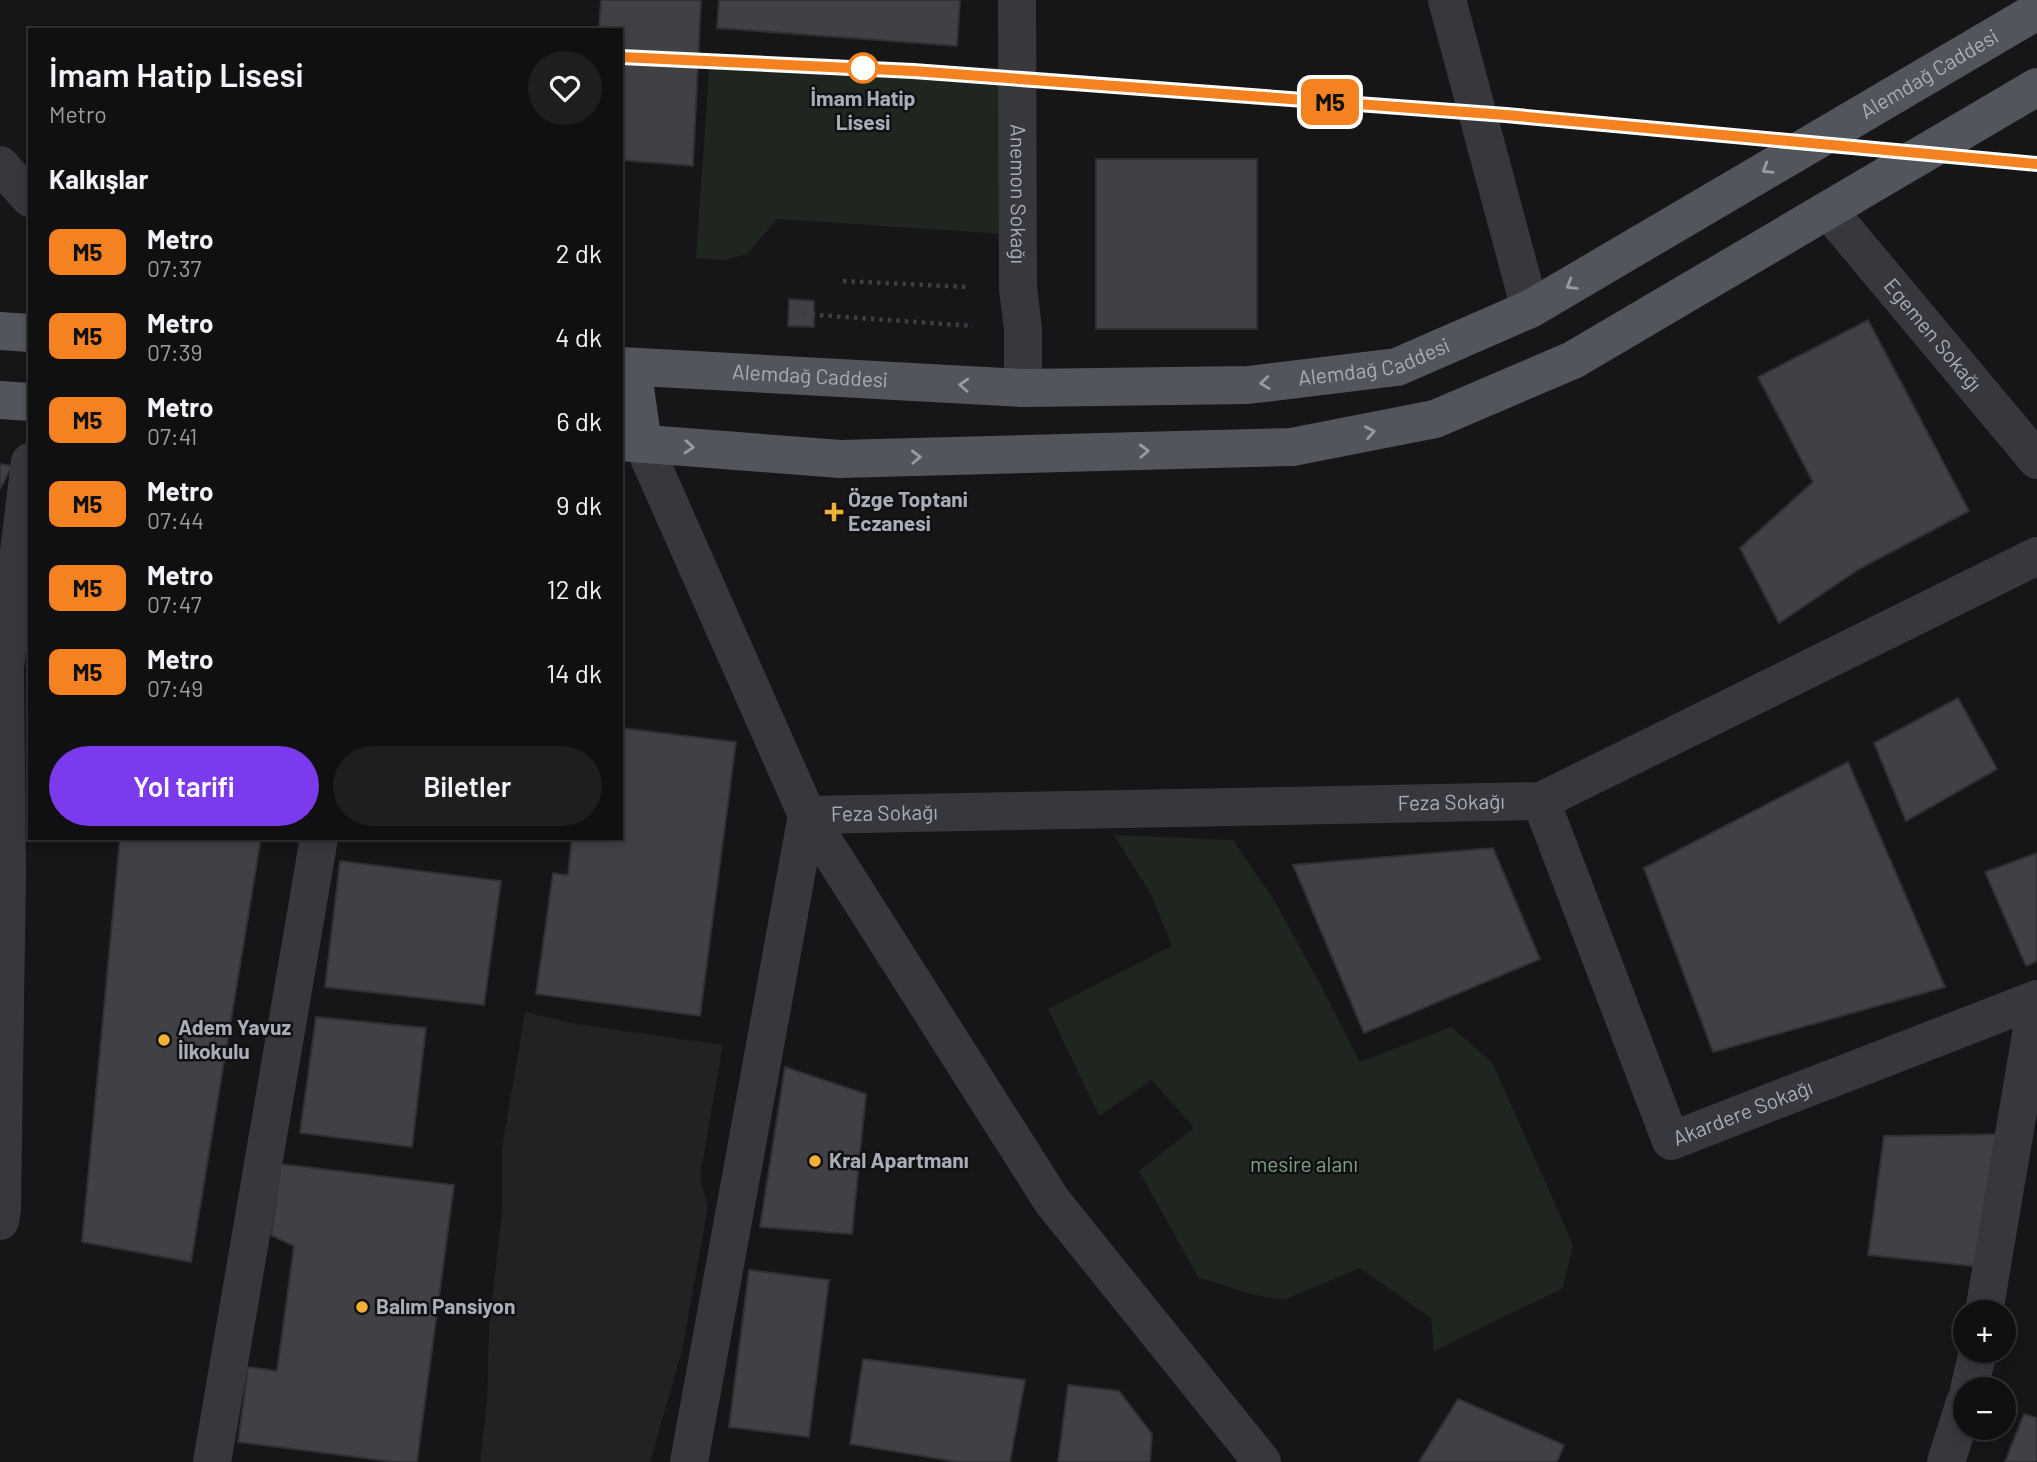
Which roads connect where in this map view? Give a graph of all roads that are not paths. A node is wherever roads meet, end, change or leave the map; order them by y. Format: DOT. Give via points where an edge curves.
graph roads {
  1 [pos="1017,0"];
  2 [pos="1447,0"];
  3 [pos="2037,11"];
  4 [pos="2037,87"];
  5 [pos="0,165"];
  6 [pos="28,196"];
  7 [pos="1828,210"];
  8 [pos="1530,309"];
  9 [pos="0,331"];
  10 [pos="28,333"];
  11 [pos="627,367"];
  12 [pos="1023,388"];
  13 [pos="0,400"];
  14 [pos="28,402"];
  15 [pos="632,443"];
  16 [pos="2037,460"];
  17 [pos="28,477"];
  18 [pos="2037,556"];
  19 [pos="3,668"];
  20 [pos="1541,801"];
  21 [pos="807,815"];
  22 [pos="319,840"];
  23 [pos="2037,999"];
  24 [pos="0,1221"];
  25 [pos="1986,1300"];
  26 [pos="1953,1440"];
  27 [pos="212,1462"];
  28 [pos="689,1462"];
  29 [pos="1262,1462"];
  30 [pos="1946,1462"];
  1 -- 12 [label="street, Anemon Sokağı"];
  2 -- 8 [label="street"];
  3 -- 8 [label="main road, Alemdağ Caddesi, one-way"];
  4 -- 7 [label="main road"];
  5 -- 6 [label="street"];
  15 -- 7 [label="main road, one-way" via="840,459 1292,447 1422,422 1573,360"];
  7 -- 16 [label="street, Egemen Sokağı"];
  8 -- 12 [label="main road, Alemdağ Caddesi, one-way" via="1397,367 1248,385"];
  9 -- 10 [label="main road"];
  12 -- 11 [label="main road, Alemdağ Caddesi, one-way"];
  11 -- 15 [label="main road"];
  13 -- 14 [label="main road"];
  15 -- 21 [label="street"];
  17 -- 19 [label="street"];
  18 -- 20 [label="street, Feza Sokağı"];
  19 -- 24 [label="street" via="7,871"];
  20 -- 21 [label="street, Feza Sokağı"];
  20 -- 23 [label="street, Akardere Sokağı" via="1671,1141"];
  21 -- 28 [label="street"];
  21 -- 29 [label="street" via="1052,1202"];
  22 -- 27 [label="street"];
  23 -- 25 [label="street"];
  26 -- 30 [label="street"];
}
